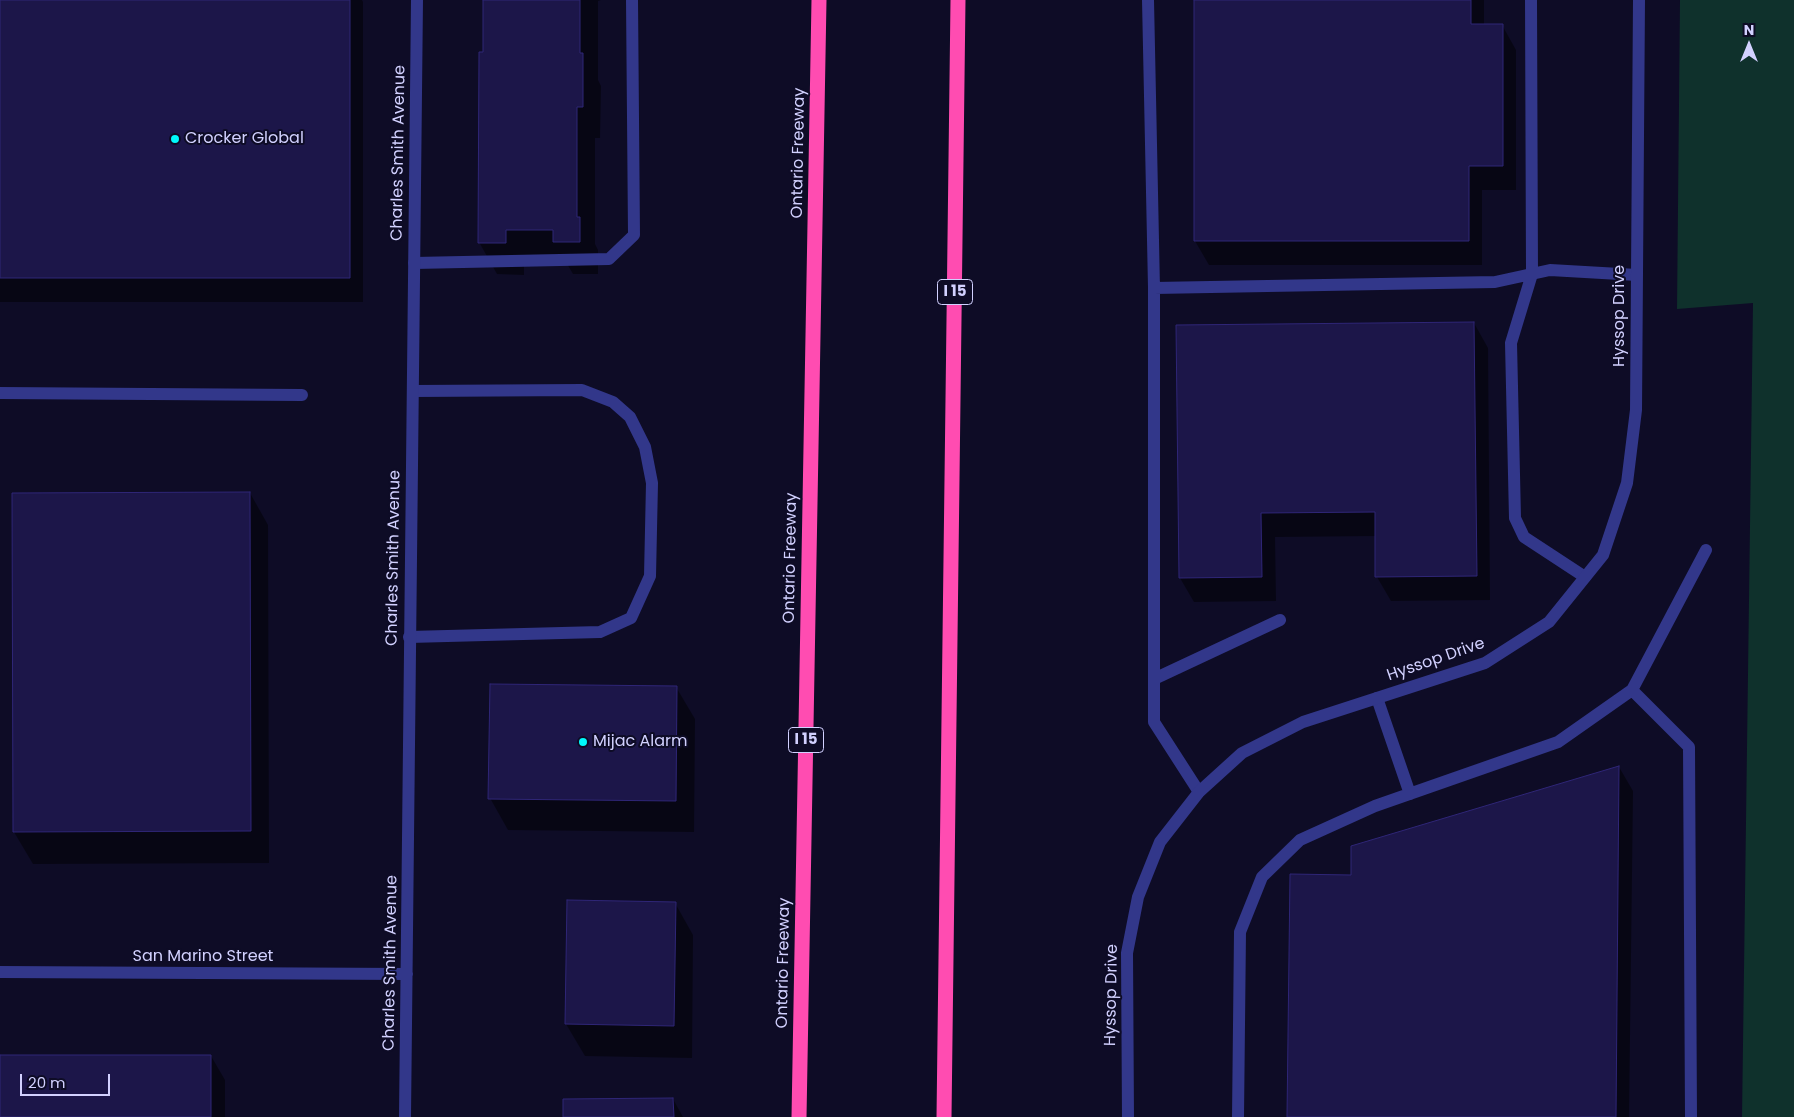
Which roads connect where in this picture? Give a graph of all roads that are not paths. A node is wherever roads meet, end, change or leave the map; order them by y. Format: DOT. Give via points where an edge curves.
graph roads {
  1 [pos="417,0"];
  2 [pos="632,0"];
  3 [pos="819,0"];
  4 [pos="958,0"];
  5 [pos="1148,0"];
  6 [pos="1531,0"];
  7 [pos="1639,0"];
  8 [pos="414,263"];
  9 [pos="1532,274"];
  10 [pos="1637,275"];
  11 [pos="1154,288"];
  12 [pos="413,391"];
  13 [pos="0,393"];
  14 [pos="302,395"];
  15 [pos="1706,550"];
  16 [pos="1585,577"];
  17 [pos="1280,620"];
  18 [pos="409,637"];
  19 [pos="1154,679"];
  20 [pos="1632,690"];
  21 [pos="1377,698"];
  22 [pos="1198,792"];
  23 [pos="1410,794"];
  24 [pos="0,972"];
  25 [pos="407,974"];
  26 [pos="405,1117"];
  27 [pos="799,1117"];
  28 [pos="944,1117"];
  29 [pos="1128,1117"];
  30 [pos="1238,1117"];
  31 [pos="1691,1117"];
  1 -- 8 [label="street, Charles Smith Avenue"];
  2 -- 8 [label="street" via="634,235 609,259"];
  3 -- 27 [label="highway, Ontario Freeway / I 15"];
  4 -- 28 [label="highway, I 15"];
  5 -- 11 [label="street"];
  6 -- 9 [label="street"];
  7 -- 10 [label="street, Hyssop Drive"];
  8 -- 12 [label="street, Charles Smith Avenue"];
  9 -- 10 [label="street" via="1550,270"];
  9 -- 11 [label="street" via="1495,282"];
  9 -- 16 [label="street" via="1511,343 1515,518 1524,537"];
  10 -- 16 [label="street, Hyssop Drive" via="1636,410 1627,483 1603,555"];
  11 -- 19 [label="street"];
  12 -- 18 [label="street, Charles Smith Avenue"];
  12 -- 18 [label="street" via="582,390 613,402 630,417 645,447 652,483 650,576 631,618 600,632"];
  13 -- 14 [label="street"];
  15 -- 20 [label="street"];
  16 -- 21 [label="street, Hyssop Drive" via="1549,622 1485,663"];
  17 -- 19 [label="street"];
  18 -- 25 [label="street, Charles Smith Avenue"];
  19 -- 22 [label="street" via="1154,722"];
  20 -- 23 [label="street" via="1558,742"];
  20 -- 31 [label="street" via="1690,747"];
  21 -- 22 [label="street, Hyssop Drive" via="1302,722 1242,753"];
  21 -- 23 [label="street"];
  22 -- 29 [label="street, Hyssop Drive" via="1160,842 1136,906 1126,953"];
  23 -- 30 [label="street" via="1374,806 1300,840 1262,877 1240,932"];
  24 -- 25 [label="street, San Marino Street"];
  25 -- 26 [label="street, Charles Smith Avenue"];
}
